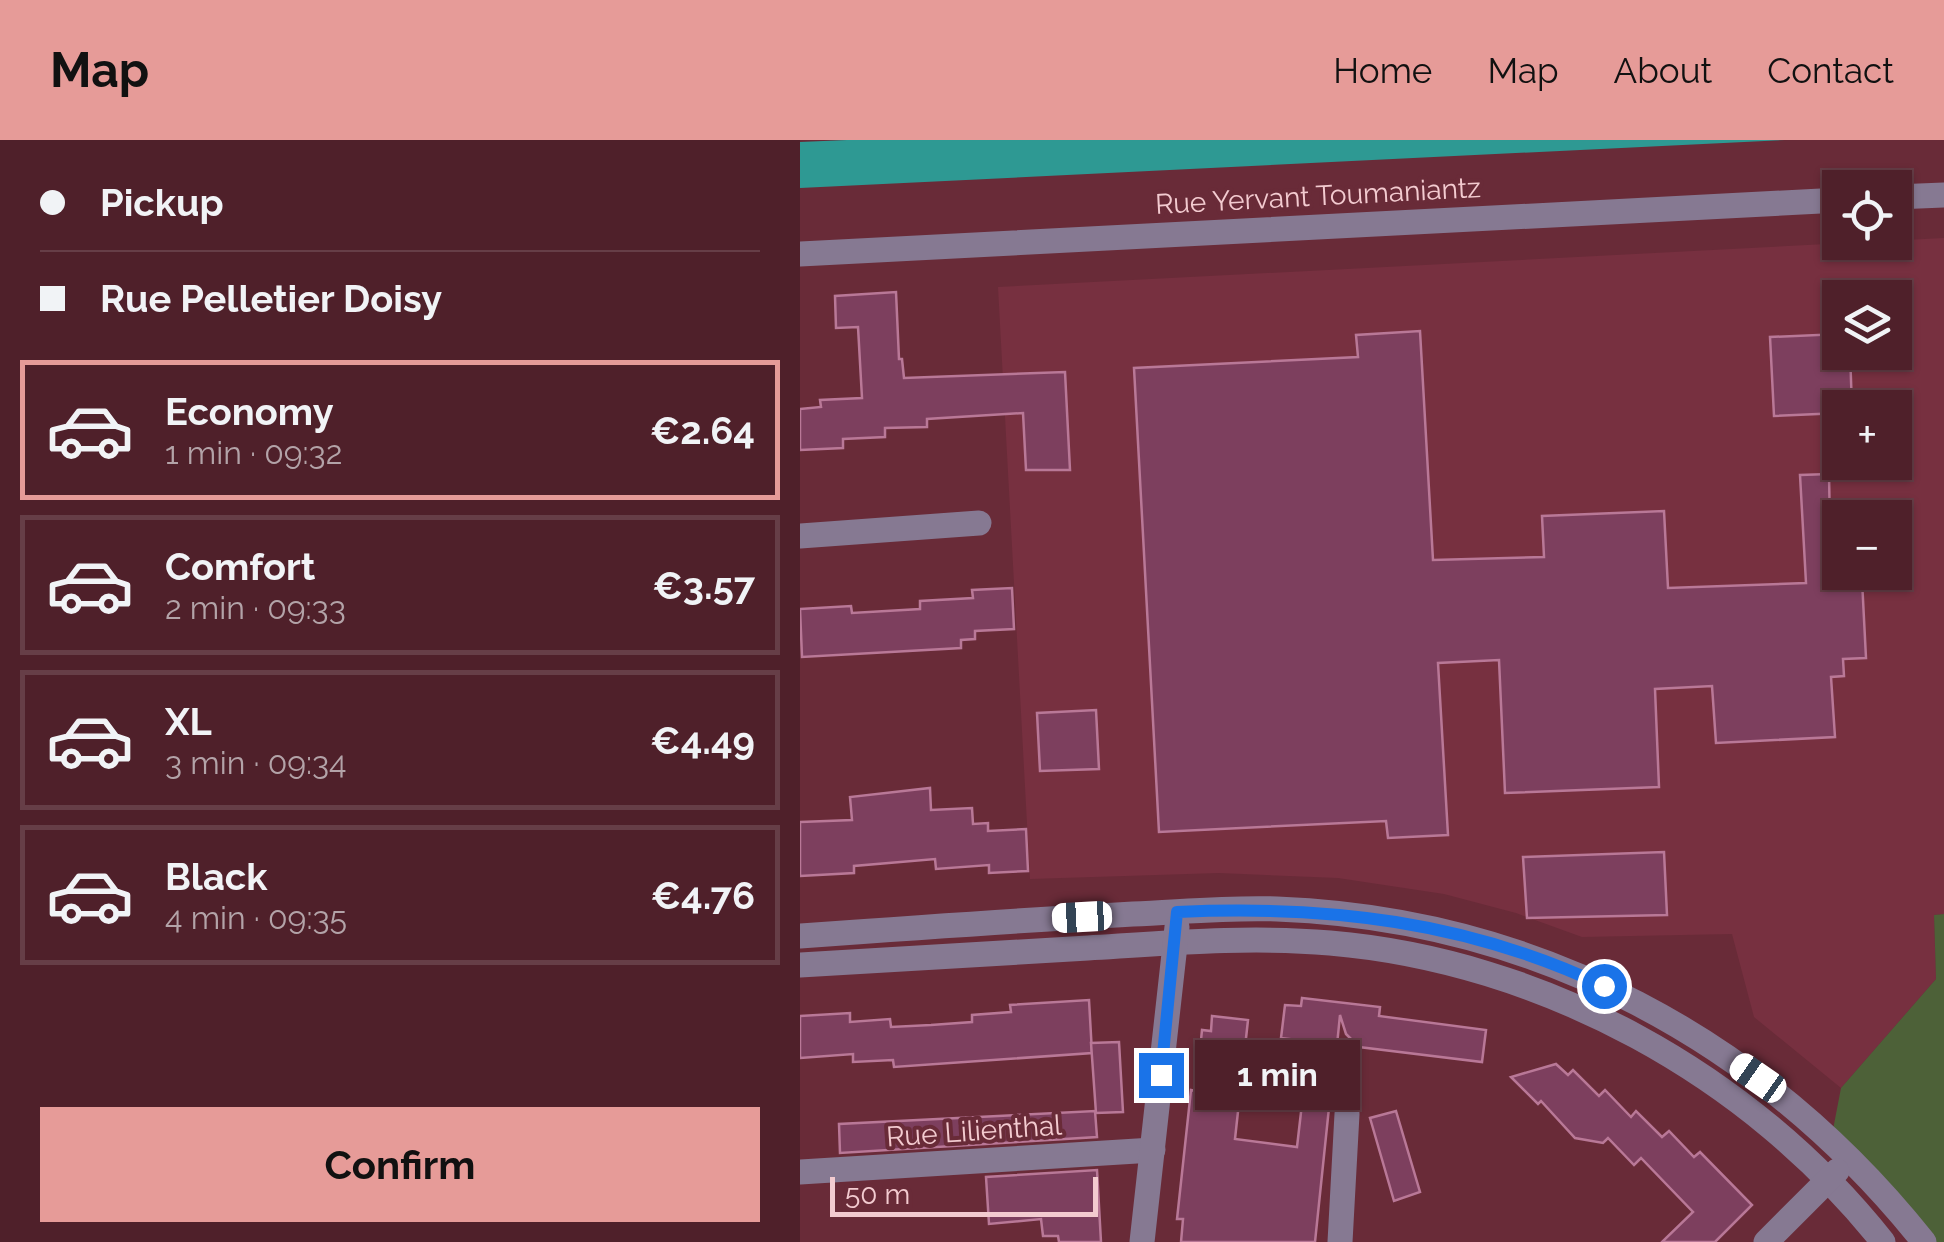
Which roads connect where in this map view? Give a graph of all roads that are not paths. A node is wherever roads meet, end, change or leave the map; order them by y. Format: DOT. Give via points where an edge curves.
graph roads {
  1 [pos="1944,195"];
  2 [pos="1912,196"];
  3 [pos="1822,201"];
  4 [pos="800,254"];
  5 [pos="980,524"];
  6 [pos="800,536"];
  7 [pos="1177,912"];
  8 [pos="800,936"];
  9 [pos="1176,942"];
  10 [pos="800,964"];
  11 [pos="1348,1114"];
  12 [pos="1153,1150"];
  13 [pos="1849,1158"];
  14 [pos="800,1172"];
  15 [pos="1828,1181"];
  16 [pos="1142,1242"];
  17 [pos="1340,1242"];
  18 [pos="1766,1242"];
  19 [pos="1882,1242"];
  20 [pos="1924,1242"];
  1 -- 2 [label="street"];
  3 -- 4 [label="street, Rue Yervant Toumaniantz"];
  5 -- 6 [label="street"];
  7 -- 8 [label="street"];
  7 -- 9 [label="street"];
  7 -- 13 [label="street" via="1277,909 1370,917 1467,936 1548,962 1714,1048 1786,1099"];
  9 -- 10 [label="street"];
  9 -- 12 [label="street"];
  9 -- 15 [label="street" via="1335,944 1434,961 1522,986 1606,1021 1691,1068"];
  11 -- 17 [label="street"];
  12 -- 14 [label="street, Rue Lilienthal"];
  12 -- 16 [label="street"];
  13 -- 15 [label="street"];
  13 -- 20 [label="street"];
  15 -- 18 [label="street"];
  15 -- 19 [label="street"];
}
